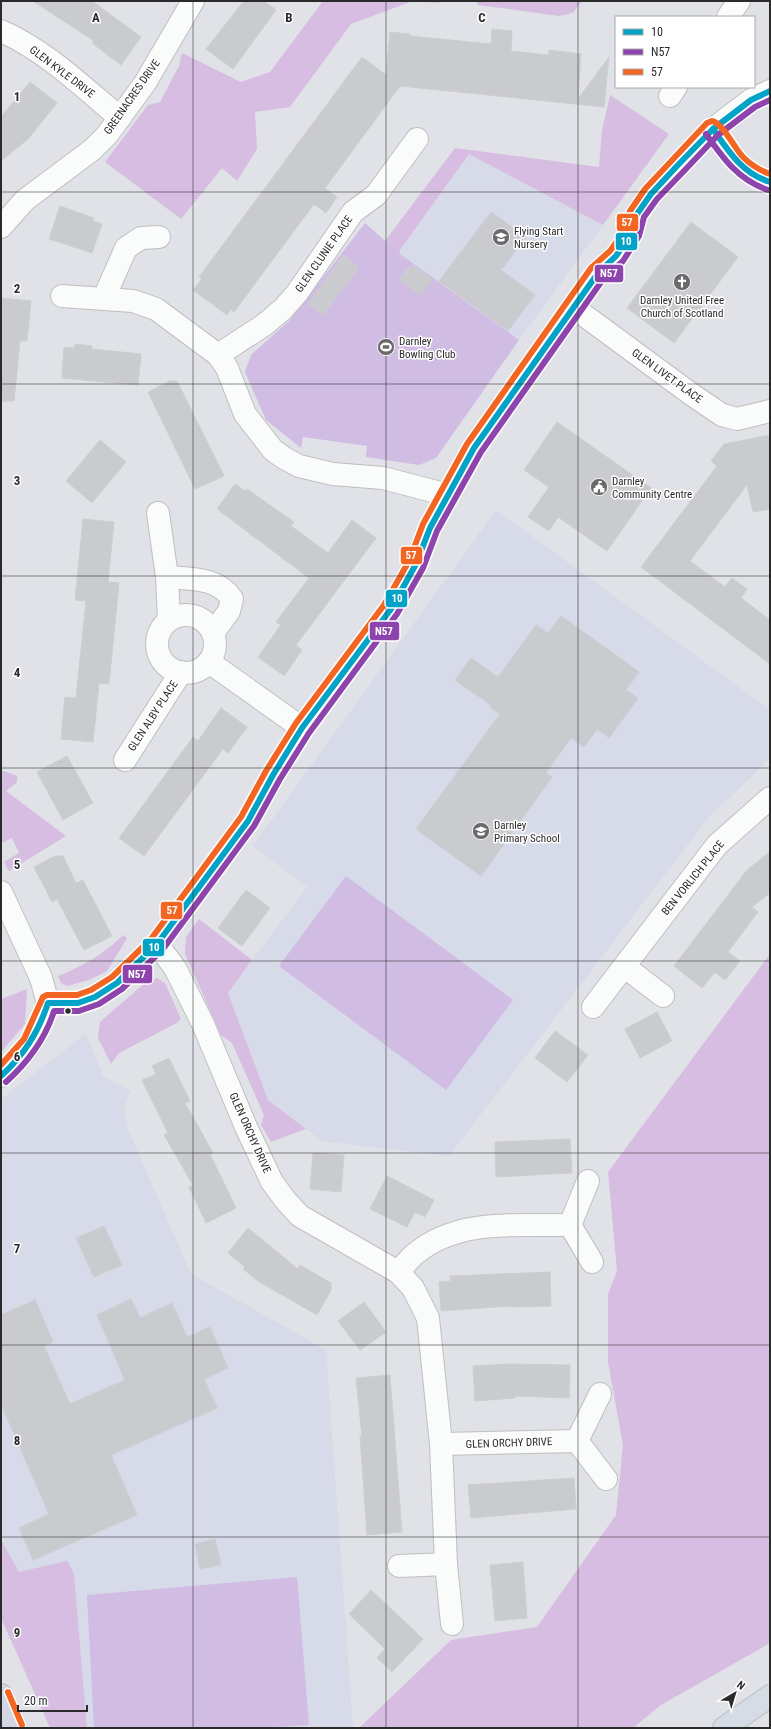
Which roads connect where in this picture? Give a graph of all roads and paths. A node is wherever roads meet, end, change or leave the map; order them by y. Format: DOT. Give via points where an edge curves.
graph roads {
  1 [pos="193,1"];
  2 [pos="740,1"];
  3 [pos="729,16"];
  4 [pos="1,31"];
  5 [pos="770,91"];
  6 [pos="120,118"];
  7 [pos="417,139"];
  8 [pos="1,227"];
  9 [pos="159,237"];
  10 [pos="62,296"];
  11 [pos="104,298"];
  12 [pos="574,307"];
  13 [pos="218,354"];
  14 [pos="770,411"];
  15 [pos="448,495"];
  16 [pos="158,513"];
  17 [pos="167,577"];
  18 [pos="169,620"];
  19 [pos="213,633"];
  20 [pos="209,662"];
  21 [pos="181,672"];
  22 [pos="302,728"];
  23 [pos="125,760"];
  24 [pos="770,798"];
  25 [pos="1,892"];
  26 [pos="157,944"];
  27 [pos="625,967"];
  28 [pos="663,996"];
  29 [pos="48,1003"];
  30 [pos="593,1007"];
  31 [pos="1,1076"];
  32 [pos="588,1181"];
  33 [pos="570,1225"];
  34 [pos="592,1262"];
  35 [pos="398,1272"];
  36 [pos="600,1394"];
  37 [pos="578,1441"];
  38 [pos="441,1444"];
  39 [pos="606,1479"];
  40 [pos="446,1564"];
  41 [pos="399,1566"];
  42 [pos="452,1624"];
  43 [pos="1,1695"];
  44 [pos="770,1696"];
  45 [pos="15,1728"];
  46 [pos="724,1728"];
  1 -- 6 [label="street, GREENACRES DRIVE" via="145,82"];
  2 -- 3 [label="street"];
  4 -- 6 [label="street, GLEN KYLE DRIVE" via="44,58"];
  5 -- 12 [label="street" via="751,100 713,129 651,194 637,214 632,233 616,256 598,273"];
  6 -- 8 [label="street, GREENACRES DRIVE" via="92,150 25,200"];
  7 -- 13 [label="street, GLEN CLUNIE PLACE" via="376,195 354,212 283,309"];
  9 -- 11 [label="street" via="141,238 126,248"];
  10 -- 11 [label="street"];
  11 -- 13 [label="street" via="133,301 156,309"];
  12 -- 14 [label="street, GLEN LIVET PLACE" via="722,415 737,419"];
  12 -- 15 [label="street" via="474,448"];
  13 -- 15 [label="street" via="227,368 245,414 273,450 284,458 300,466 333,474 383,478"];
  15 -- 22 [label="street" via="430,528 416,564 391,609"];
  16 -- 17 [label="street"];
  17 -- 18 [label="street"];
  17 -- 19 [label="street" via="206,581 228,593 232,599 229,611"];
  18 -- 19 [label="street" via="189,615 199,618"];
  18 -- 21 [label="street, GLEN ALBY PLACE" via="159,633 158,650 166,665"];
  19 -- 20 [label="street" via="215,643"];
  20 -- 21 [label="street, GLEN ALBY PLACE" via="196,671"];
  20 -- 22 [label="street"];
  21 -- 23 [label="street, GLEN ALBY PLACE"];
  22 -- 26 [label="street" via="248,821"];
  24 -- 27 [label="street, BEN VORLICH PLACE" via="717,845"];
  25 -- 29 [label="street" via="42,978"];
  26 -- 29 [label="street" via="117,983 95,997 78,1003"];
  26 -- 35 [label="street, GLEN ORCHY DRIVE" via="175,968 186,989 246,1127 272,1182 286,1202 300,1216"];
  27 -- 28 [label="street"];
  27 -- 30 [label="street, BEN VORLICH PLACE"];
  29 -- 31 [label="street" via="42,1024 31,1043 17,1062"];
  32 -- 33 [label="street"];
  33 -- 34 [label="street"];
  33 -- 35 [label="street" via="484,1226 464,1229 448,1234 415,1254"];
  35 -- 38 [label="street, GLEN ORCHY DRIVE" via="413,1288 428,1318"];
  36 -- 37 [label="street"];
  37 -- 38 [label="street, GLEN ORCHY DRIVE"];
  37 -- 39 [label="street"];
  38 -- 40 [label="street, GLEN ORCHY DRIVE"];
  40 -- 41 [label="street"];
  40 -- 42 [label="street, GLEN ORCHY DRIVE"];
  43 -- 45 [label="main road"];
  44 -- 46 [label="highway"];
}
